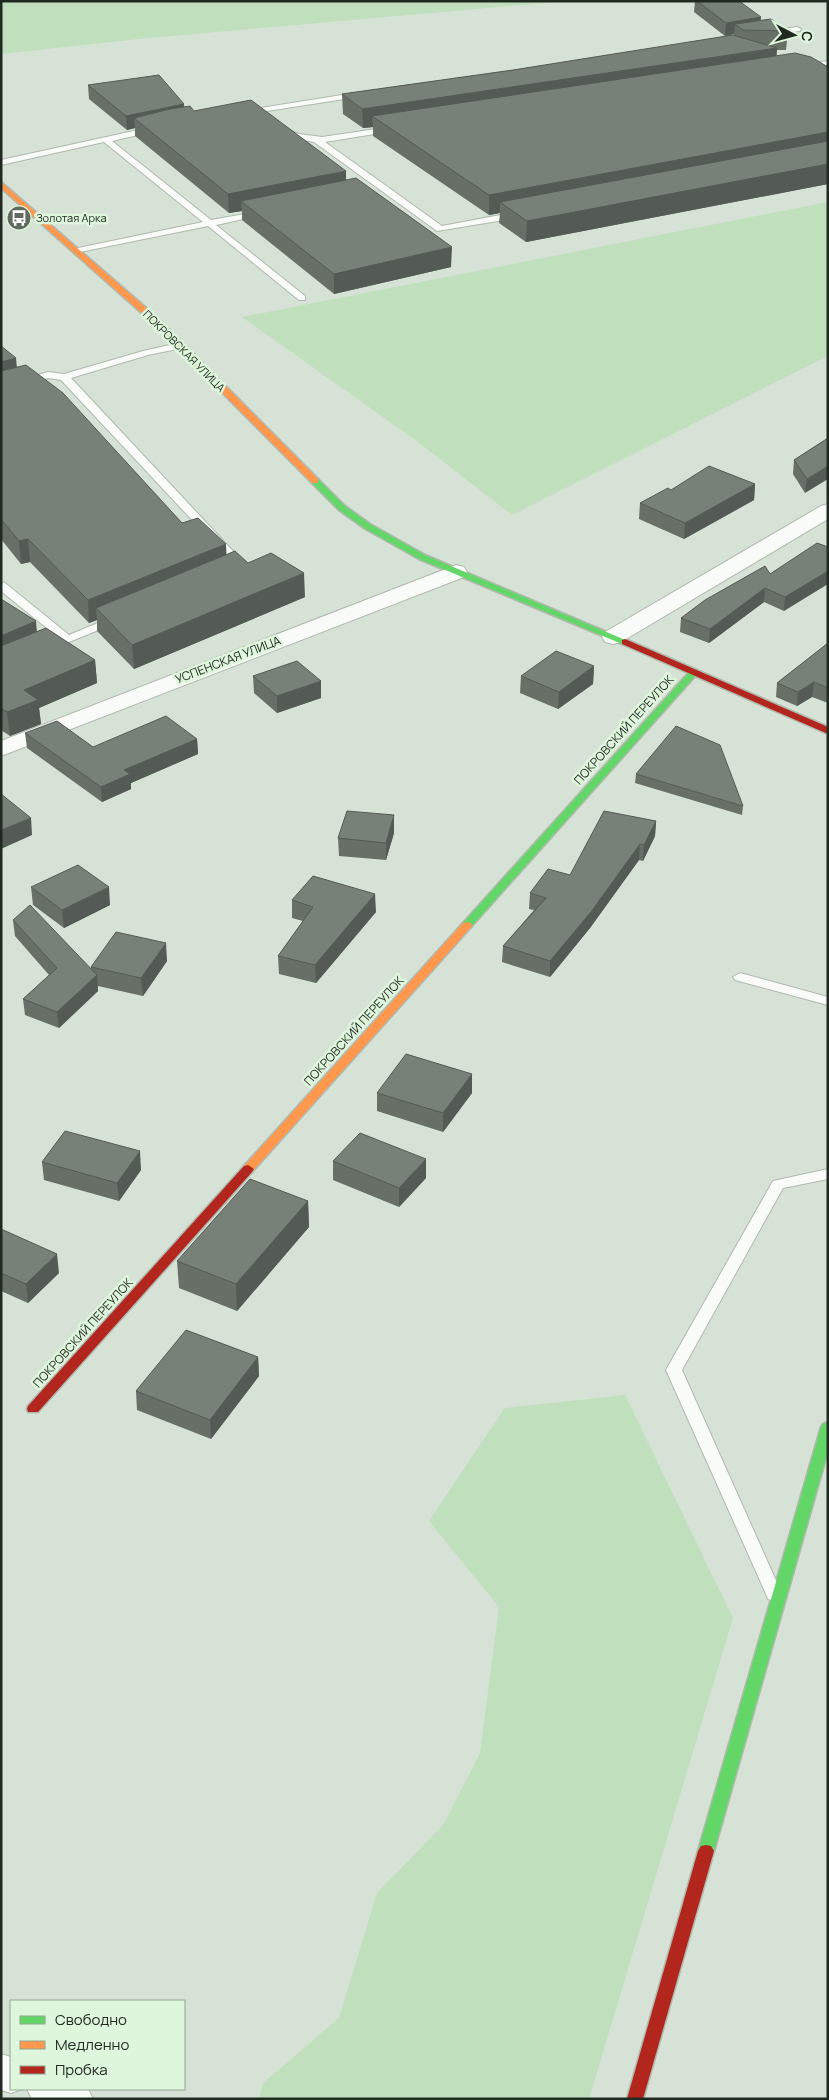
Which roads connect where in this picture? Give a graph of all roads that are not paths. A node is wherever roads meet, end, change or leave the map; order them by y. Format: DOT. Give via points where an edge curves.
graph roads {
  1 [pos="797,29"];
  2 [pos="758,35"];
  3 [pos="828,63"];
  4 [pos="794,67"];
  5 [pos="367,94"];
  6 [pos="257,110"];
  7 [pos="240,113"];
  8 [pos="270,120"];
  9 [pos="278,125"];
  10 [pos="162,126"];
  11 [pos="395,128"];
  12 [pos="105,139"];
  13 [pos="317,140"];
  14 [pos="1,163"];
  15 [pos="1,184"];
  16 [pos="380,187"];
  17 [pos="370,189"];
  18 [pos="272,210"];
  19 [pos="527,213"];
  20 [pos="211,224"];
  21 [pos="78,251"];
  22 [pos="302,298"];
  23 [pos="179,346"];
  24 [pos="64,377"];
  25 [pos="1,389"];
  26 [pos="828,510"];
  27 [pos="232,570"];
  28 [pos="456,572"];
  29 [pos="1,585"];
  30 [pos="122,616"];
  31 [pos="613,636"];
  32 [pos="67,639"];
  33 [pos="34,653"];
  34 [pos="694,672"];
  35 [pos="828,731"];
  36 [pos="1,749"];
  37 [pos="740,977"];
  38 [pos="828,1001"];
  39 [pos="828,1174"];
  40 [pos="33,1409"];
  41 [pos="828,1427"];
  42 [pos="778,1602"];
  43 [pos="50,2090"];
  44 [pos="74,2099"];
  45 [pos="635,2099"];
  1 -- 2 [label="lane"];
  3 -- 4 [label="lane"];
  5 -- 6 [label="lane"];
  6 -- 7 [label="lane"];
  6 -- 8 [label="lane"];
  9 -- 13 [label="lane" via="294,137"];
  10 -- 12 [label="lane"];
  11 -- 13 [label="lane"];
  12 -- 14 [label="lane"];
  12 -- 20 [label="lane"];
  13 -- 16 [label="lane"];
  15 -- 21 [label="street, ПОКРОВСКАЯ УЛИЦА"];
  16 -- 17 [label="lane"];
  16 -- 19 [label="lane" via="440,230"];
  18 -- 20 [label="lane"];
  20 -- 21 [label="lane"];
  20 -- 22 [label="lane"];
  21 -- 23 [label="street, ПОКРОВСКАЯ УЛИЦА"];
  23 -- 24 [label="lane"];
  23 -- 28 [label="street, ПОКРОВСКАЯ УЛИЦА" via="342,508 387,539"];
  24 -- 25 [label="lane" via="48,376"];
  24 -- 27 [label="lane" via="242,567"];
  26 -- 31 [label="street"];
  28 -- 31 [label="street, ПОКРОВСКАЯ УЛИЦА"];
  28 -- 36 [label="street, УСПЕНСКАЯ УЛИЦА"];
  29 -- 32 [label="lane"];
  30 -- 32 [label="lane"];
  31 -- 34 [label="street, ПОКРОВСКАЯ УЛИЦА"];
  32 -- 33 [label="lane"];
  34 -- 35 [label="street, ПОКРОВСКАЯ УЛИЦА"];
  34 -- 40 [label="street, ПОКРОВСКИЙ ПЕРЕУЛОК"];
  37 -- 38 [label="lane"];
  39 -- 42 [label="lane" via="778,1184 674,1370"];
  41 -- 42 [label="street"];
  42 -- 45 [label="street"];
  43 -- 44 [label="street"];
}
